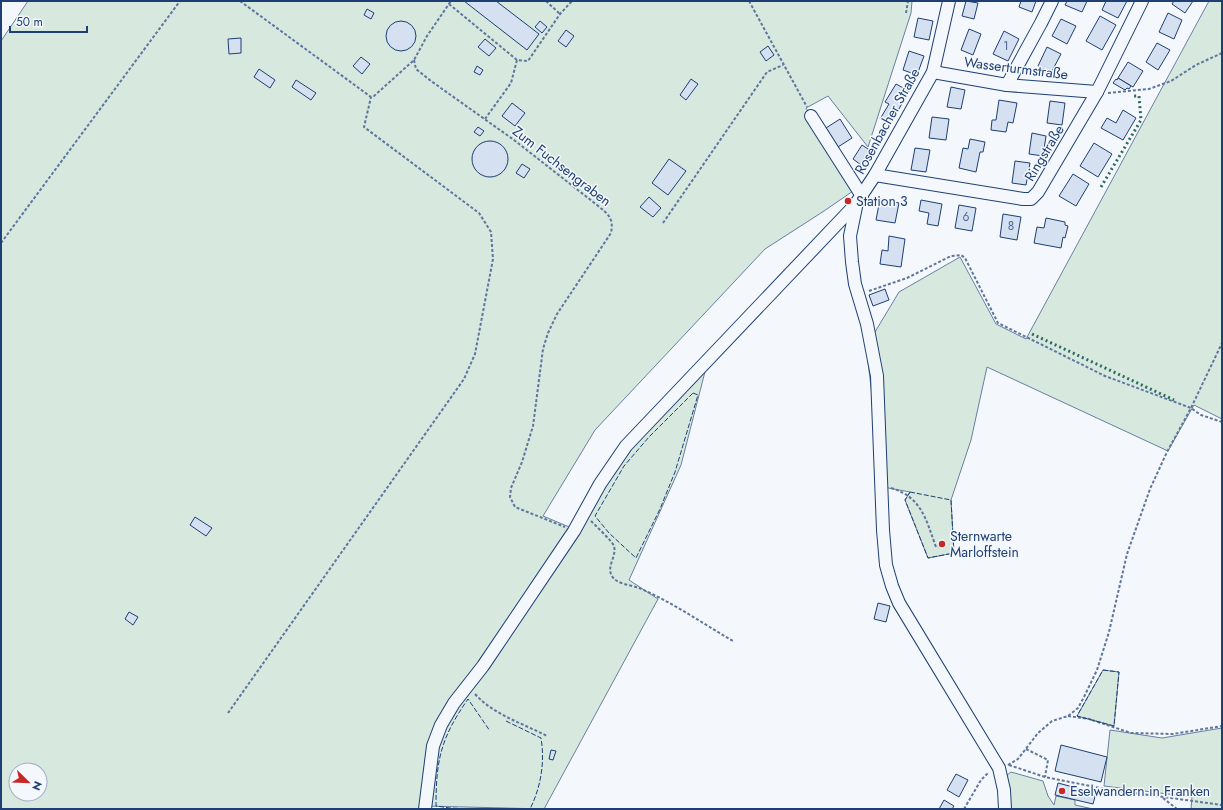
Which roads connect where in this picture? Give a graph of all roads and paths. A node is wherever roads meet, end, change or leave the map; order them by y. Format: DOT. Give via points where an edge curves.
graph roads {
  1 [pos="180,1"];
  2 [pos="240,1"];
  3 [pos="451,1"];
  4 [pos="546,1"];
  5 [pos="572,1"];
  6 [pos="749,1"];
  7 [pos="908,1"];
  8 [pos="949,1"];
  9 [pos="1052,1"];
  10 [pos="1142,1"];
  11 [pos="450,4"];
  12 [pos="906,12"];
  13 [pos="560,14"];
  14 [pos="1222,53"];
  15 [pos="414,60"];
  16 [pos="517,60"];
  17 [pos="783,65"];
  18 [pos="933,72"];
  19 [pos="1008,85"];
  20 [pos="1097,92"];
  21 [pos="371,97"];
  22 [pos="812,116"];
  23 [pos="485,119"];
  24 [pos="875,175"];
  25 [pos="860,199"];
  26 [pos="663,223"];
  27 [pos="832,230"];
  28 [pos="850,236"];
  29 [pos="1,243"];
  30 [pos="858,294"];
  31 [pos="1222,343"];
  32 [pos="1190,408"];
  33 [pos="1222,422"];
  34 [pos="882,486"];
  35 [pos="584,513"];
  36 [pos="574,531"];
  37 [pos="939,546"];
  38 [pos="732,641"];
  39 [pos="467,686"];
  40 [pos="228,713"];
  41 [pos="1068,716"];
  42 [pos="1222,726"];
  43 [pos="547,736"];
  44 [pos="1026,749"];
  45 [pos="1004,766"];
  46 [pos="1045,777"];
  47 [pos="1162,797"];
  48 [pos="1222,805"];
  49 [pos="425,809"];
  50 [pos="964,809"];
  51 [pos="1005,809"];
  52 [pos="1178,809"];
  1 -- 29 [label="path"];
  2 -- 21 [label="path"];
  3 -- 11 [label="path"];
  4 -- 13 [label="path"];
  5 -- 13 [label="path"];
  6 -- 17 [label="path"];
  7 -- 12 [label="path"];
  8 -- 18 [label="street, Rosenbacher Straße"];
  9 -- 19 [label="street"];
  10 -- 20 [label="street, Ringstraße"];
  11 -- 15 [label="path" via="427,36"];
  11 -- 16 [label="path"];
  13 -- 16 [label="path" via="528,61"];
  14 -- 20 [label="path" via="1149,90"];
  15 -- 21 [label="path"];
  15 -- 23 [label="path, Zum Fuchsengraben" via="416,69"];
  16 -- 23 [label="path" via="511,83"];
  17 -- 22 [label="path"];
  17 -- 26 [label="path" via="767,72"];
  18 -- 19 [label="street, Wasserturmstraße"];
  18 -- 24 [label="street, Rosenbacher Straße"];
  19 -- 20 [label="street, Wasserturmstraße"];
  20 -- 24 [label="street, Ringstraße" via="1038,192 1031,199"];
  21 -- 40 [label="path" via="364,128 479,213 491,232 493,259 475,354 464,379"];
  22 -- 25 [label="street"];
  23 -- 36 [label="path, Zum Fuchsengraben" via="597,205 610,216 613,225 612,233 557,314 548,333 534,426 511,488 510,497 515,507"];
  24 -- 25 [label="street, Rosenbacher Straße"];
  25 -- 27 [label="street"];
  25 -- 28 [label="street, Rosenbacher Straße"];
  27 -- 28 [label="street"];
  27 -- 35 [label="street" via="626,446"];
  28 -- 30 [label="street, Rosenbacher Straße"];
  30 -- 32 [label="path" via="907,278 951,256 961,256 965,258 998,323 1106,376"];
  30 -- 34 [label="street, Rosenbacher Straße" via="877,376"];
  31 -- 32 [label="path"];
  32 -- 33 [label="path" via="1201,415"];
  32 -- 41 [label="path" via="1150,489 1140,517 1127,554 1109,632 1097,670 1078,708"];
  34 -- 37 [label="path" via="896,489 917,504 923,512 936,546"];
  34 -- 45 [label="street, Rosenbacher Straße" via="886,565 899,603"];
  35 -- 36 [label="street"];
  35 -- 38 [label="path" via="614,546 610,570 612,577 662,600"];
  36 -- 39 [label="street"];
  39 -- 43 [label="path" via="484,704 496,712"];
  39 -- 49 [label="street" via="441,725 433,746"];
  41 -- 42 [label="path" via="1089,719 1131,733 1173,734"];
  41 -- 44 [label="path" via="1052,721 1038,733"];
  44 -- 45 [label="path" via="1018,759"];
  44 -- 46 [label="path" via="1048,760"];
  45 -- 46 [label="path"];
  45 -- 50 [label="path" via="992,769 981,780"];
  45 -- 51 [label="street, Rosenbacher Straße"];
  46 -- 47 [label="path"];
  47 -- 48 [label="path"];
  47 -- 52 [label="path"];
}
